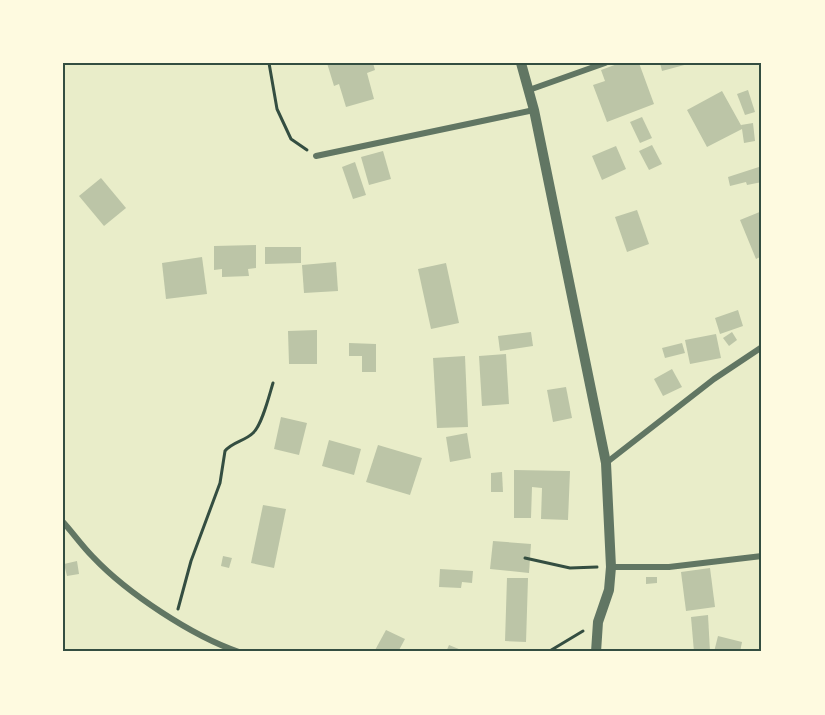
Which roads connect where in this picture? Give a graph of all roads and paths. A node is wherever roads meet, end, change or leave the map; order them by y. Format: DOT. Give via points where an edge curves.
graph roads {
  1 [pos="269,63"];
  2 [pos="521,63"];
  3 [pos="605,63"];
  4 [pos="529,90"];
  5 [pos="534,110"];
  6 [pos="316,156"];
  7 [pos="762,347"];
  8 [pos="273,383"];
  9 [pos="606,463"];
  10 [pos="63,522"];
  11 [pos="762,556"];
  12 [pos="525,558"];
  13 [pos="611,567"];
  14 [pos="176,620"];
  15 [pos="598,622"];
  16 [pos="239,652"];
  17 [pos="548,652"];
  18 [pos="596,652"];
  1 -- 6 [label="path" via="277,109 291,139"];
  2 -- 4 [label="street"];
  3 -- 4 [label="street"];
  4 -- 5 [label="street"];
  5 -- 6 [label="street"];
  5 -- 9 [label="street"];
  7 -- 9 [label="street"];
  8 -- 14 [label="path" via="257,429 225,451 220,483 191,561"];
  9 -- 13 [label="street"];
  10 -- 14 [label="street" via="93,558"];
  11 -- 13 [label="street" via="669,567"];
  12 -- 13 [label="path" via="570,568"];
  13 -- 15 [label="street" via="609,590"];
  14 -- 16 [label="street"];
  15 -- 17 [label="path"];
  15 -- 18 [label="street"];
}
